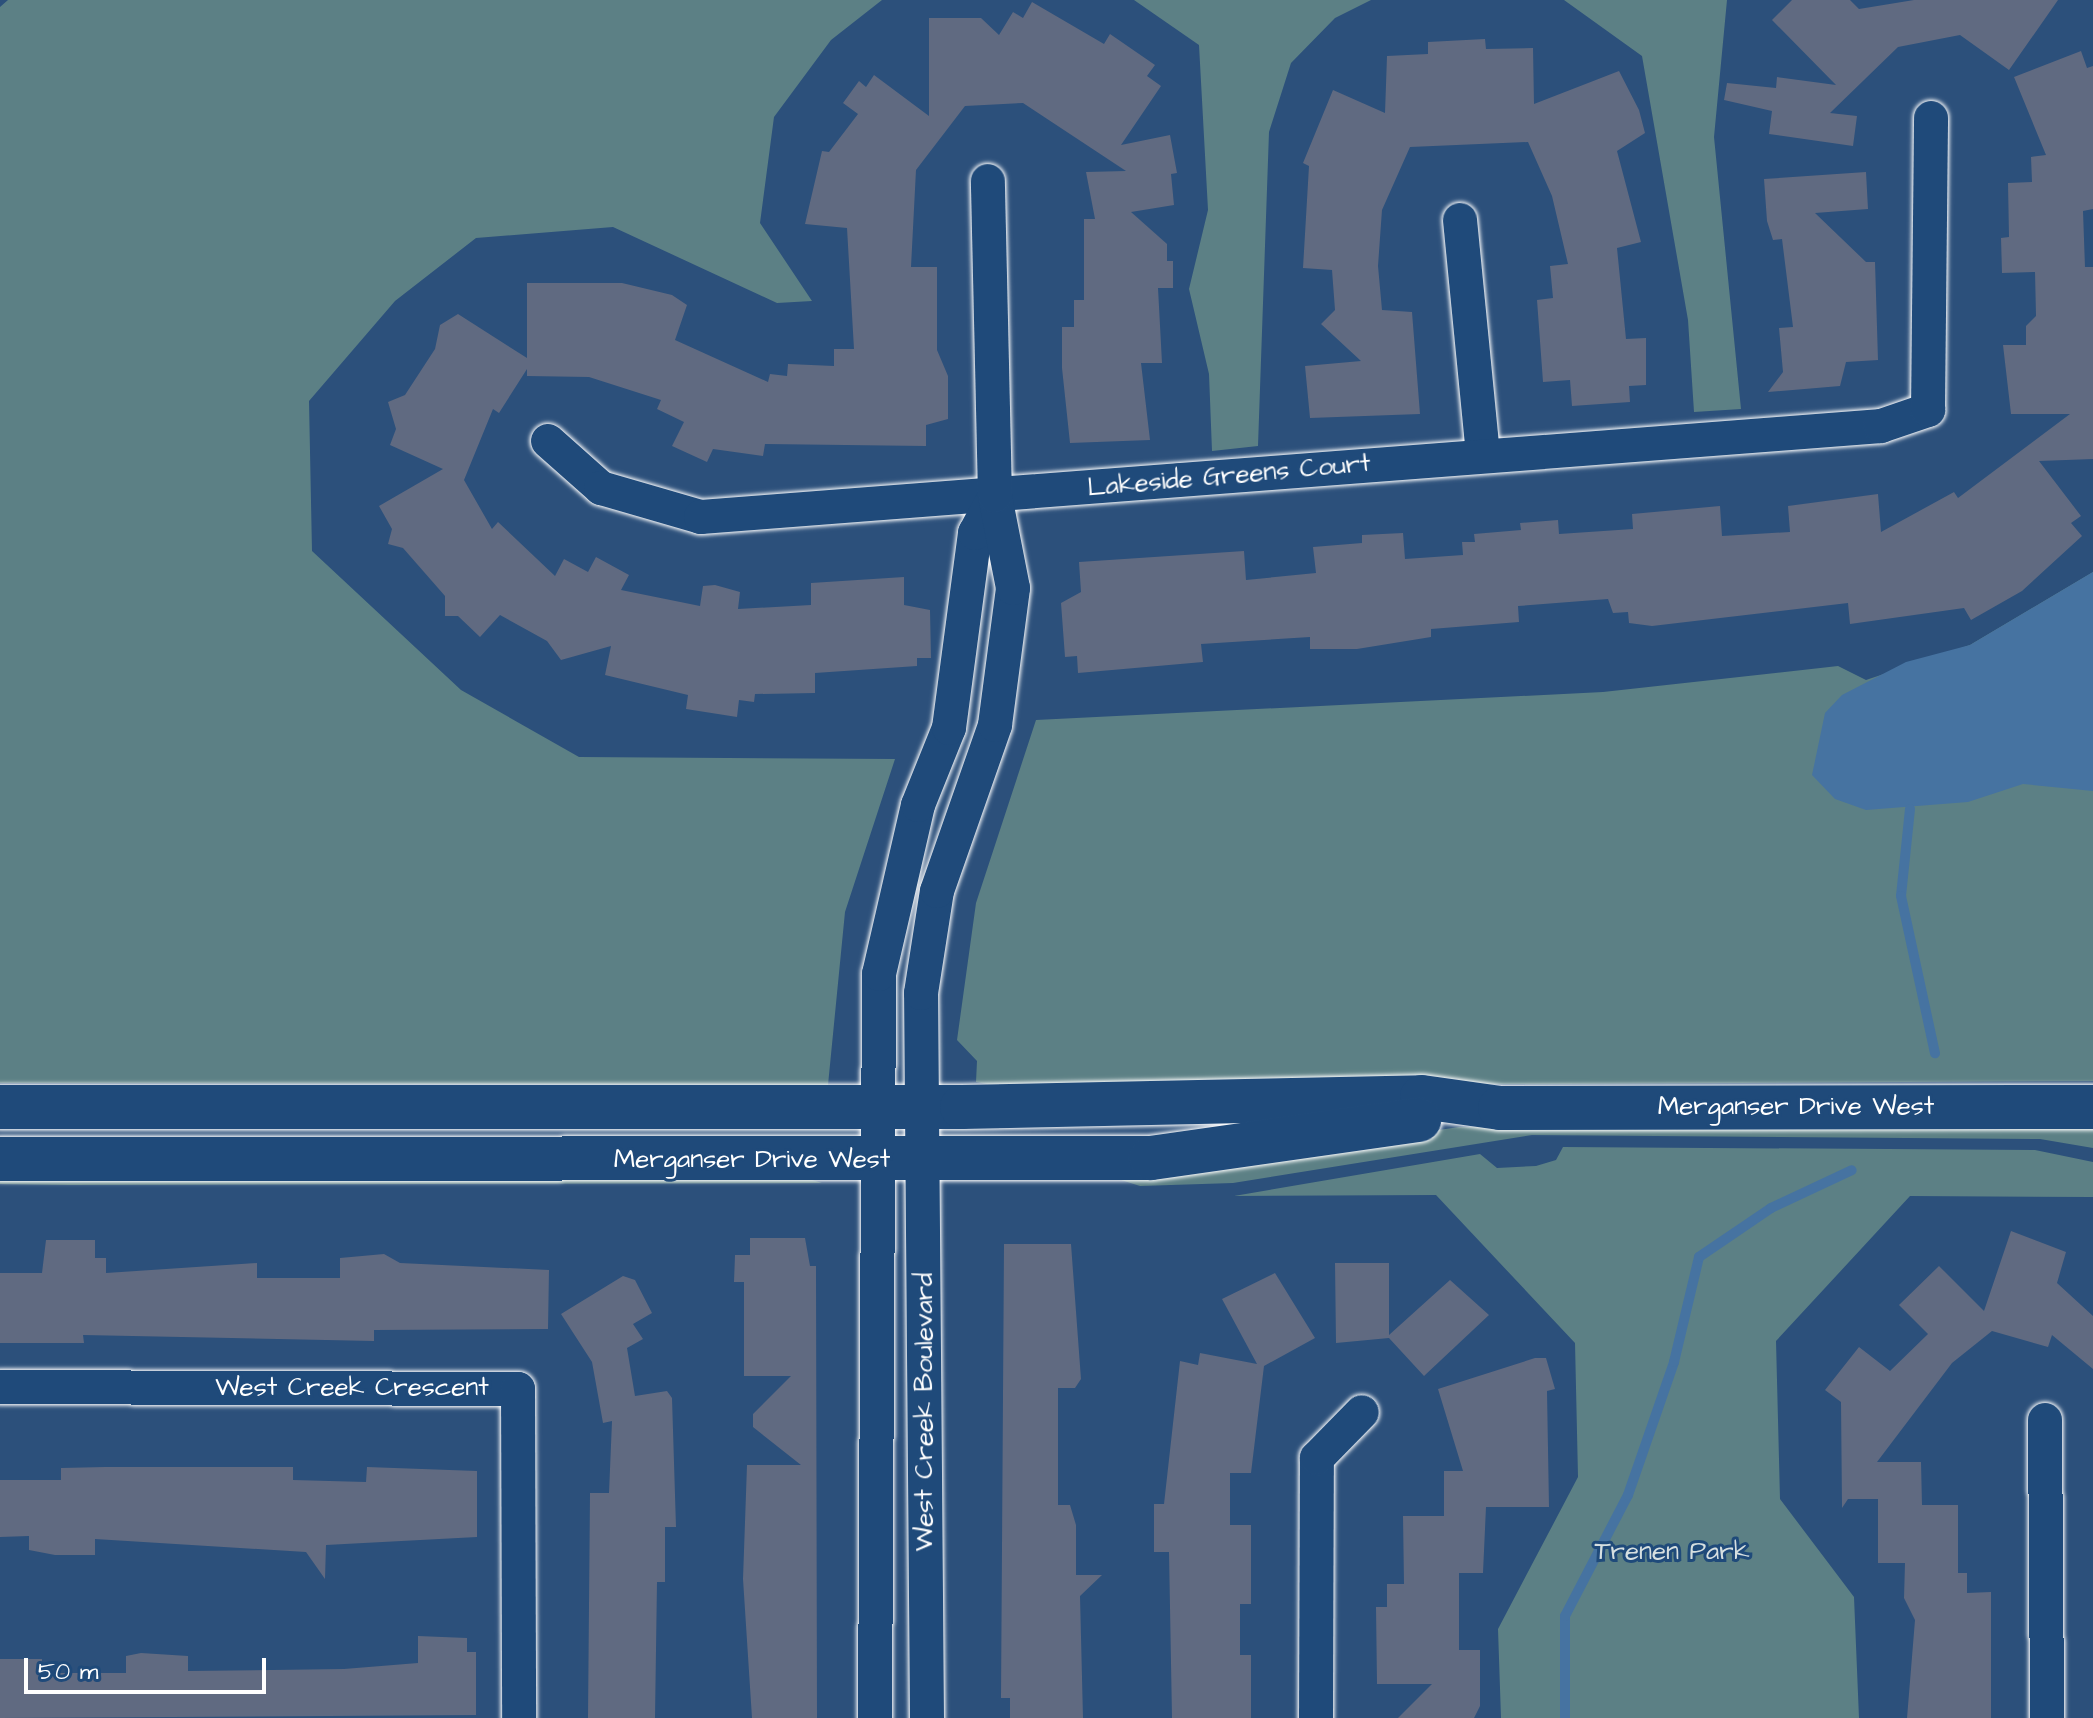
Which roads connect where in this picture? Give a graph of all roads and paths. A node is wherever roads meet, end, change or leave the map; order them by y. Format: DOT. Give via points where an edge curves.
graph roads {
  1 [pos="1931,118"];
  2 [pos="988,181"];
  3 [pos="1460,220"];
  4 [pos="548,441"];
  5 [pos="1483,453"];
  6 [pos="995,496"];
  7 [pos="0,1107"];
  8 [pos="875,1107"];
  9 [pos="921,1107"];
  10 [pos="2093,1107"];
  11 [pos="1500,1108"];
  12 [pos="0,1159"];
  13 [pos="923,1160"];
  14 [pos="876,1161"];
  15 [pos="0,1387"];
  16 [pos="1362,1412"];
  17 [pos="2045,1420"];
  18 [pos="519,1718"];
  19 [pos="875,1718"];
  20 [pos="927,1718"];
  21 [pos="1316,1718"];
  22 [pos="2047,1718"];
  1 -- 5 [label="street, Lakeside Greens Court" via="1928,410 1881,426"];
  2 -- 6 [label="street, West Creek Boulevard"];
  3 -- 5 [label="street"];
  4 -- 6 [label="street, Lakeside Greens Court" via="601,488 701,517"];
  5 -- 6 [label="street, Lakeside Greens Court"];
  6 -- 8 [label="street, West Creek Boulevard" via="975,533 949,728 918,805 889,914"];
  6 -- 9 [label="street, West Creek Boulevard" via="1013,588 1009,654 979,779 926,937"];
  7 -- 8 [label="street, Merganser Drive West"];
  8 -- 9 [label="street, Merganser Drive West"];
  8 -- 14 [label="street, West Creek Boulevard"];
  9 -- 11 [label="street, Merganser Drive West" via="1422,1097"];
  9 -- 13 [label="street, West Creek Boulevard"];
  10 -- 11 [label="street, Merganser Drive West"];
  11 -- 13 [label="street, Merganser Drive West" via="1151,1158"];
  12 -- 14 [label="street, Merganser Drive West"];
  13 -- 14 [label="street, Merganser Drive West"];
  13 -- 20 [label="street, West Creek Boulevard"];
  14 -- 19 [label="street, West Creek Boulevard"];
  15 -- 18 [label="street, West Creek Crescent" via="518,1389"];
  16 -- 21 [label="street" via="1317,1458"];
  17 -- 22 [label="street"];
}
